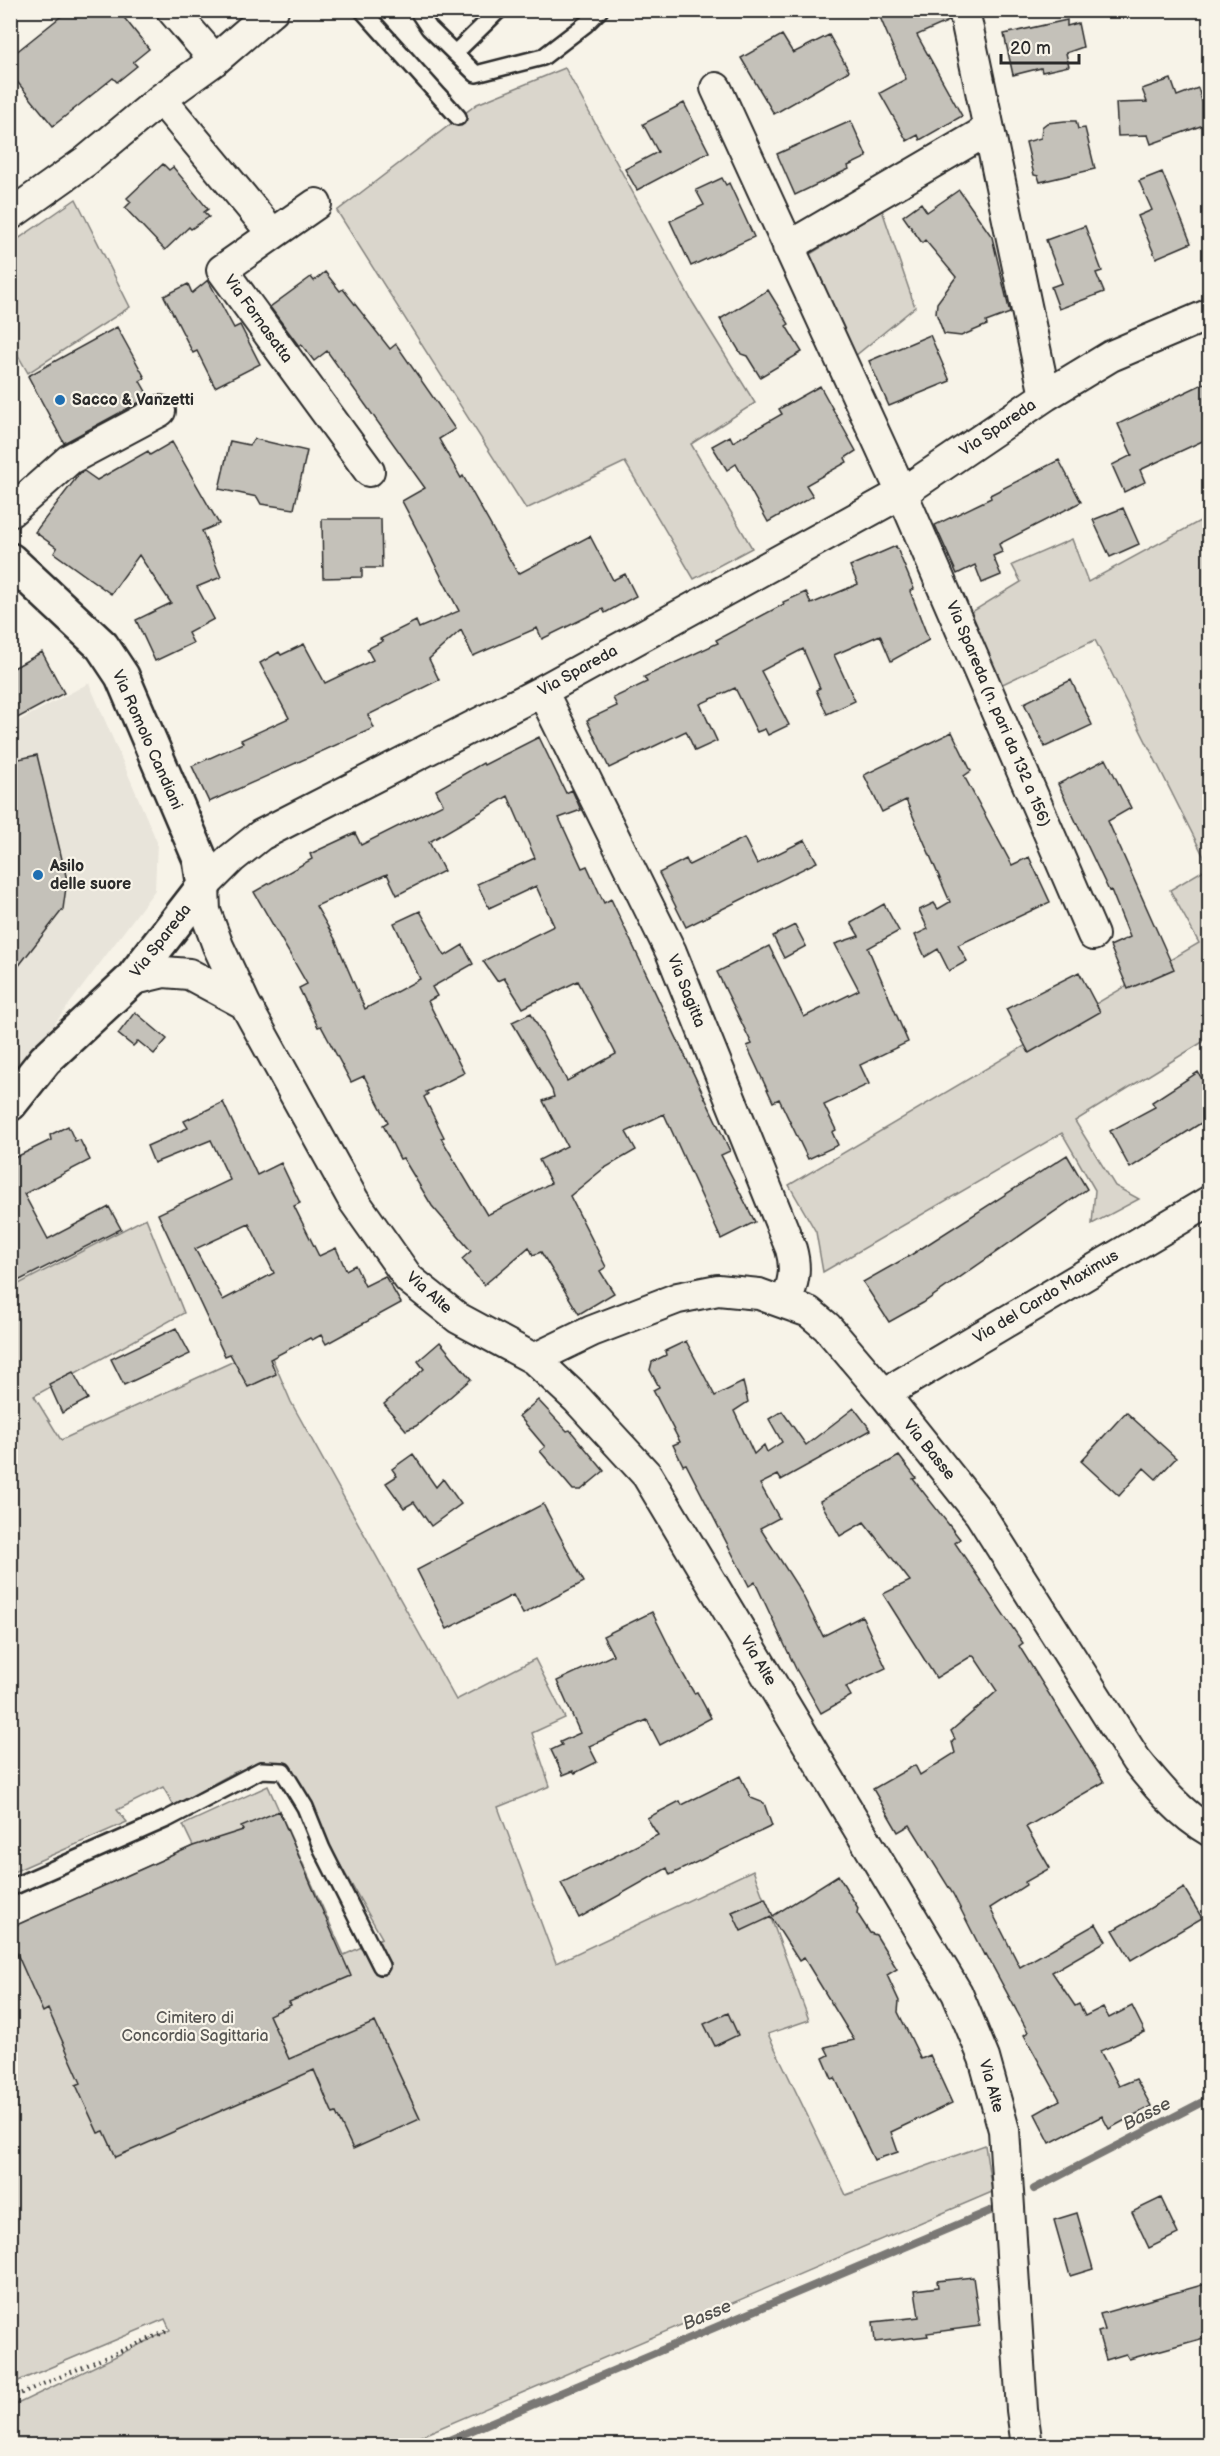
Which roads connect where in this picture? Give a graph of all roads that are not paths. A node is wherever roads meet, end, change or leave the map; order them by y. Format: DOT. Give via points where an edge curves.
graph roads {
  1 [pos="172,10"];
  2 [pos="273,10"];
  3 [pos="363,10"];
  4 [pos="417,10"];
  5 [pos="499,10"];
  6 [pos="600,10"];
  7 [pos="964,10"];
  8 [pos="455,53"];
  9 [pos="215,60"];
  10 [pos="716,88"];
  11 [pos="161,99"];
  12 [pos="458,117"];
  13 [pos="988,130"];
  14 [pos="316,204"];
  15 [pos="10,215"];
  16 [pos="273,234"];
  17 [pos="788,247"];
  18 [pos="1209,314"];
  19 [pos="1045,396"];
  20 [pos="160,411"];
  21 [pos="369,471"];
  22 [pos="902,493"];
  23 [pos="10,513"];
  24 [pos="10,560"];
  25 [pos="542,691"];
  26 [pos="204,886"];
  27 [pos="1093,935"];
  28 [pos="131,980"];
  29 [pos="245,1004"];
  30 [pos="10,1104"];
  31 [pos="1209,1201"];
  32 [pos="786,1303"];
  33 [pos="534,1359"];
  34 [pos="884,1394"];
  35 [pos="1209,1832"];
  36 [pos="10,1888"];
  37 [pos="381,1966"];
  38 [pos="1027,2445"];
  1 -- 9 [label="street"];
  2 -- 9 [label="street"];
  3 -- 12 [label="lane"];
  4 -- 8 [label="lane"];
  5 -- 8 [label="lane"];
  6 -- 8 [label="lane" via="543,57 476,74"];
  7 -- 13 [label="street"];
  9 -- 11 [label="street"];
  10 -- 17 [label="street, Via Spareda (n. pari da 132 a 156)"];
  11 -- 15 [label="street" via="86,161"];
  11 -- 16 [label="street"];
  13 -- 17 [label="street"];
  13 -- 19 [label="street"];
  14 -- 16 [label="street"];
  16 -- 21 [label="street, Via Fornasatta" via="222,270"];
  17 -- 22 [label="street, Via Spareda (n. pari da 132 a 156)"];
  18 -- 19 [label="street, Via Spareda" via="1111,356"];
  19 -- 22 [label="street, Via Spareda"];
  20 -- 23 [label="street" via="70,459"];
  22 -- 25 [label="street, Via Spareda"];
  22 -- 27 [label="street, Via Spareda (n. pari da 132 a 156)"];
  24 -- 26 [label="street, Via Romolo Candiani" via="102,646 122,676 200,859"];
  25 -- 26 [label="street, Via Spareda" via="261,835"];
  25 -- 32 [label="street, Via Sagitta" via="670,952 787,1238 795,1276"];
  26 -- 28 [label="street, Via Spareda"];
  26 -- 29 [label="street, Via Alte" via="205,911"];
  28 -- 29 [label="street" via="164,972 189,974"];
  28 -- 30 [label="street, Via Spareda" via="45,1060"];
  29 -- 33 [label="street, Via Alte" via="354,1201 409,1279 458,1318"];
  31 -- 34 [label="street, Via del Cardo Maximus"];
  32 -- 33 [label="street, Via Basse" via="759,1294 718,1290 678,1298 592,1331"];
  32 -- 34 [label="street, Via Basse" via="809,1312 826,1327"];
  33 -- 38 [label="street, Via Alte" via="577,1399 646,1475 957,1993 984,2058 1004,2130"];
  34 -- 35 [label="street, Via Basse" via="980,1514 1136,1760 1159,1788"];
  36 -- 37 [label="lane" via="167,1819 261,1770 283,1771 305,1807"];
}
